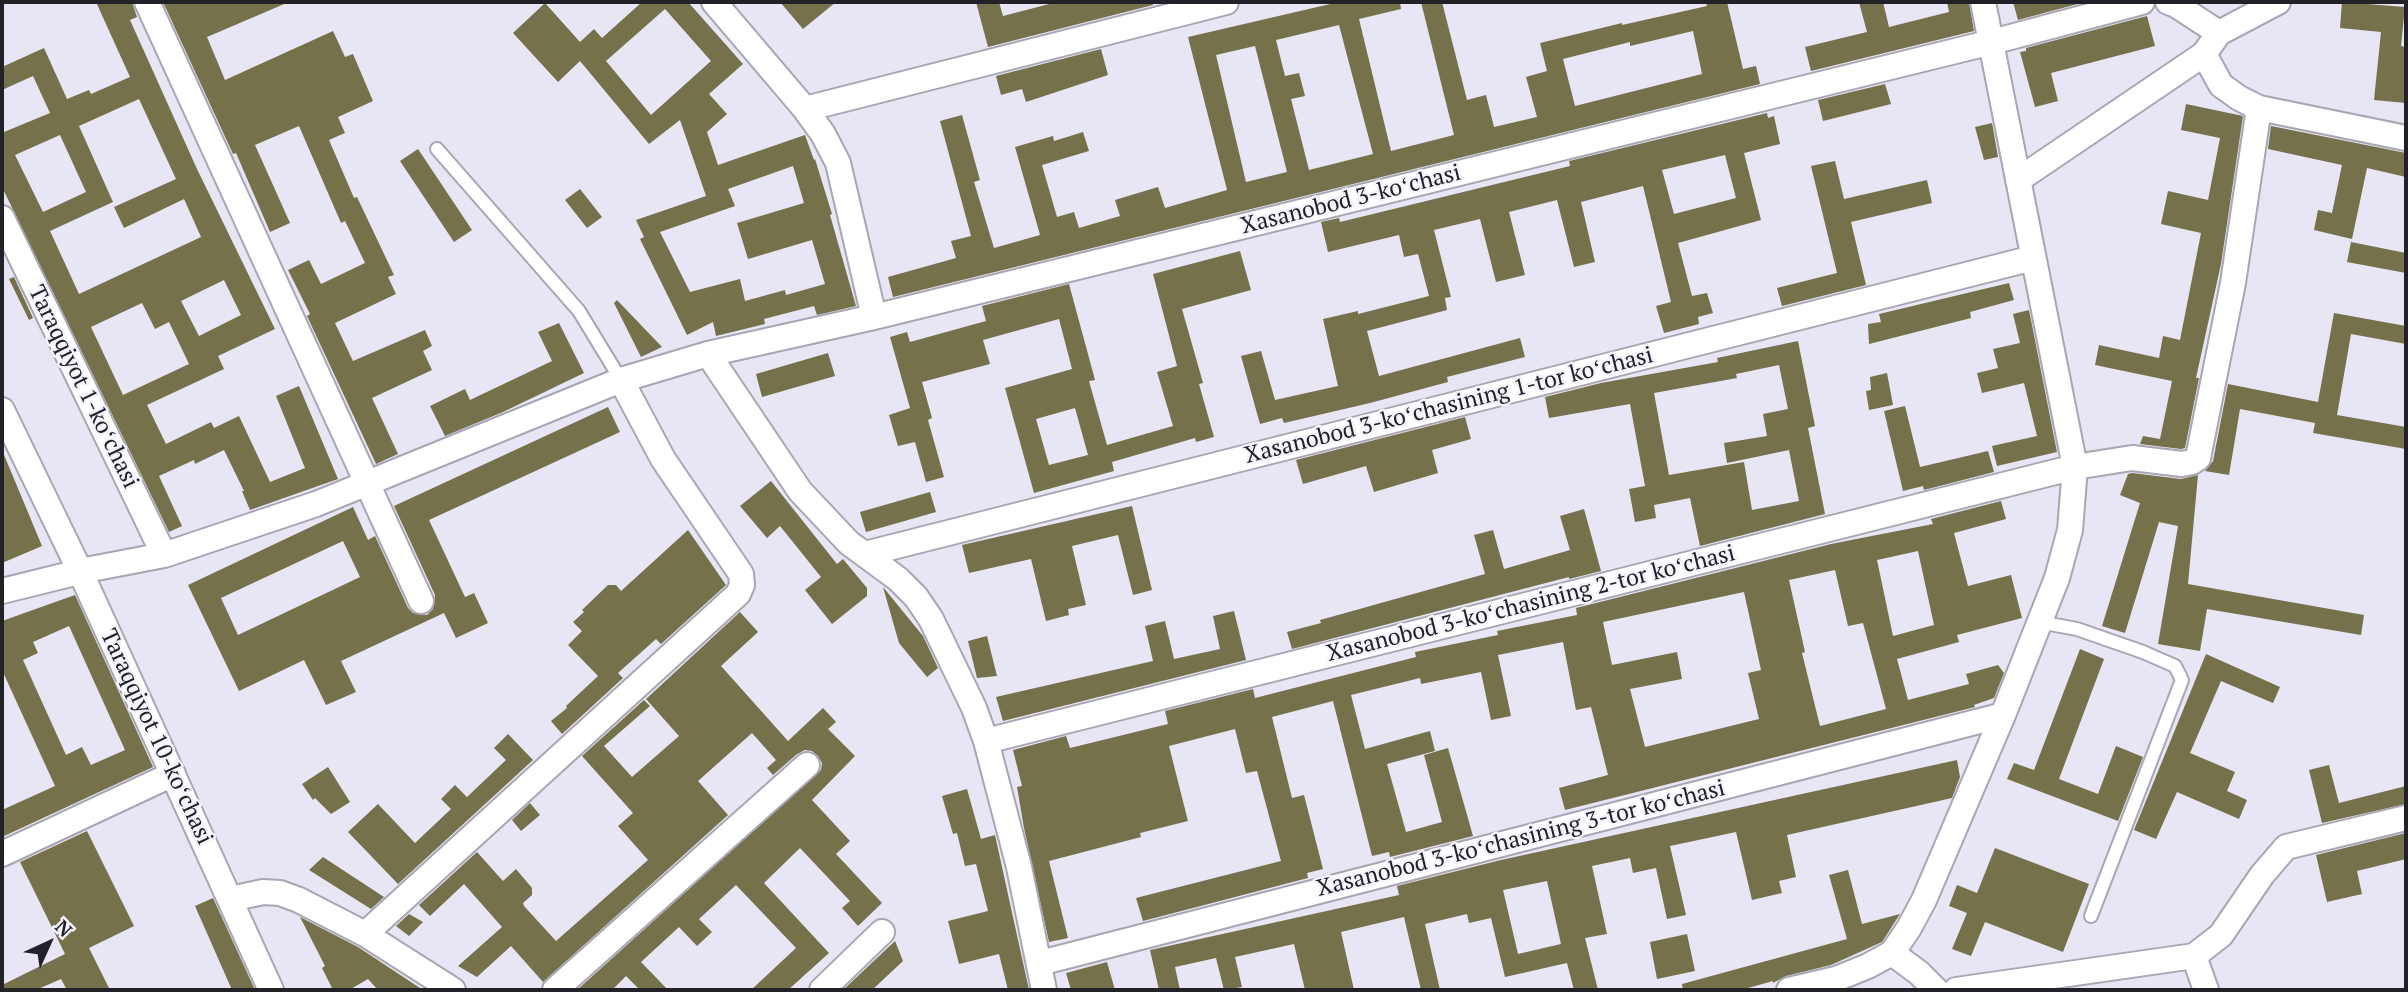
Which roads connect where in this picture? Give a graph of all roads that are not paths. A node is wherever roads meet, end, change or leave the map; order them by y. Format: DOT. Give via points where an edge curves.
graph roads {
  1 [pos="147,2"];
  2 [pos="714,2"];
  3 [pos="1226,2"];
  4 [pos="1983,2"];
  5 [pos="2142,2"];
  6 [pos="2168,2"];
  7 [pos="2278,2"];
  8 [pos="2219,33"];
  9 [pos="1992,42"];
  10 [pos="2204,54"];
  11 [pos="2259,107"];
  12 [pos="805,109"];
  13 [pos="2406,138"];
  14 [pos="437,149"];
  15 [pos="2018,180"];
  16 [pos="2,218"];
  17 [pos="2033,258"];
  18 [pos="874,317"];
  19 [pos="708,354"];
  20 [pos="621,380"];
  21 [pos="2,410"];
  22 [pos="2075,467"];
  23 [pos="367,483"];
  24 [pos="865,554"];
  25 [pos="164,555"];
  26 [pos="80,571"];
  27 [pos="2,591"];
  28 [pos="421,601"];
  29 [pos="2039,622"];
  30 [pos="2003,715"];
  31 [pos="986,741"];
  32 [pos="807,765"];
  33 [pos="173,774"];
  34 [pos="2406,818"];
  35 [pos="2,854"];
  36 [pos="231,902"];
  37 [pos="2091,916"];
  38 [pos="882,932"];
  39 [pos="365,934"];
  40 [pos="1892,953"];
  41 [pos="2194,956"];
  42 [pos="1040,963"];
  43 [pos="271,990"];
  44 [pos="453,990"];
  45 [pos="555,990"];
  46 [pos="822,990"];
  47 [pos="1044,990"];
  48 [pos="1790,990"];
  49 [pos="1936,990"];
  50 [pos="1956,990"];
  51 [pos="2206,990"];
  1 -- 23 [label="street"];
  2 -- 12 [label="street"];
  3 -- 12 [label="street"];
  4 -- 9 [label="street"];
  5 -- 9 [label="street, Xasanobod 3-koʻchasi"];
  6 -- 8 [label="street"];
  7 -- 8 [label="street"];
  8 -- 10 [label="street"];
  9 -- 15 [label="street"];
  9 -- 18 [label="street, Xasanobod 3-koʻchasi"];
  10 -- 11 [label="street" via="2221,85"];
  10 -- 15 [label="street"];
  11 -- 13 [label="street"];
  11 -- 22 [label="street, Xasanobod 3-koʻchasining 2-tor koʻchasi" via="2233,283 2198,458 2182,464 2132,458"];
  12 -- 18 [label="street" via="838,163"];
  14 -- 20 [label="lane" via="579,311"];
  15 -- 17 [label="street"];
  16 -- 25 [label="street, Taraqqiyot 1-koʻchasi"];
  17 -- 22 [label="street"];
  17 -- 24 [label="street, Xasanobod 3-koʻchasining 1-tor koʻchasi"];
  18 -- 19 [label="street, Xasanobod 3-koʻchasi"];
  19 -- 20 [label="street, Xasanobod 3-koʻchasi"];
  19 -- 24 [label="street" via="800,491"];
  20 -- 23 [label="street, Xasanobod 3-koʻchasi"];
  20 -- 39 [label="street" via="663,459 741,574 738,594"];
  21 -- 26 [label="street"];
  22 -- 29 [label="street" via="2070,530"];
  22 -- 31 [label="street, Xasanobod 3-koʻchasining 2-tor koʻchasi"];
  23 -- 25 [label="street, Xasanobod 3-koʻchasi"];
  23 -- 28 [label="street"];
  24 -- 31 [label="street" via="898,579 931,619"];
  25 -- 26 [label="street, Xasanobod 3-koʻchasi"];
  26 -- 27 [label="street, Xasanobod 3-koʻchasi"];
  26 -- 33 [label="street, Taraqqiyot 10-koʻchasi"];
  29 -- 30 [label="street"];
  29 -- 37 [label="lane" via="2077,629 2143,652 2175,666 2182,680"];
  30 -- 40 [label="street" via="1924,900"];
  30 -- 42 [label="street, Xasanobod 3-koʻchasining 3-tor koʻchasi"];
  31 -- 42 [label="street"];
  32 -- 45 [label="street"];
  33 -- 35 [label="street"];
  33 -- 36 [label="street, Taraqqiyot 10-koʻchasi"];
  34 -- 41 [label="street" via="2286,847 2221,935"];
  36 -- 39 [label="street" via="263,892 280,893"];
  36 -- 43 [label="street, Taraqqiyot 10-koʻchasi"];
  38 -- 46 [label="street"];
  39 -- 44 [label="street"];
  40 -- 48 [label="street" via="1836,979"];
  40 -- 49 [label="street"];
  41 -- 50 [label="street"];
  41 -- 51 [label="street"];
  42 -- 47 [label="street"];
}
